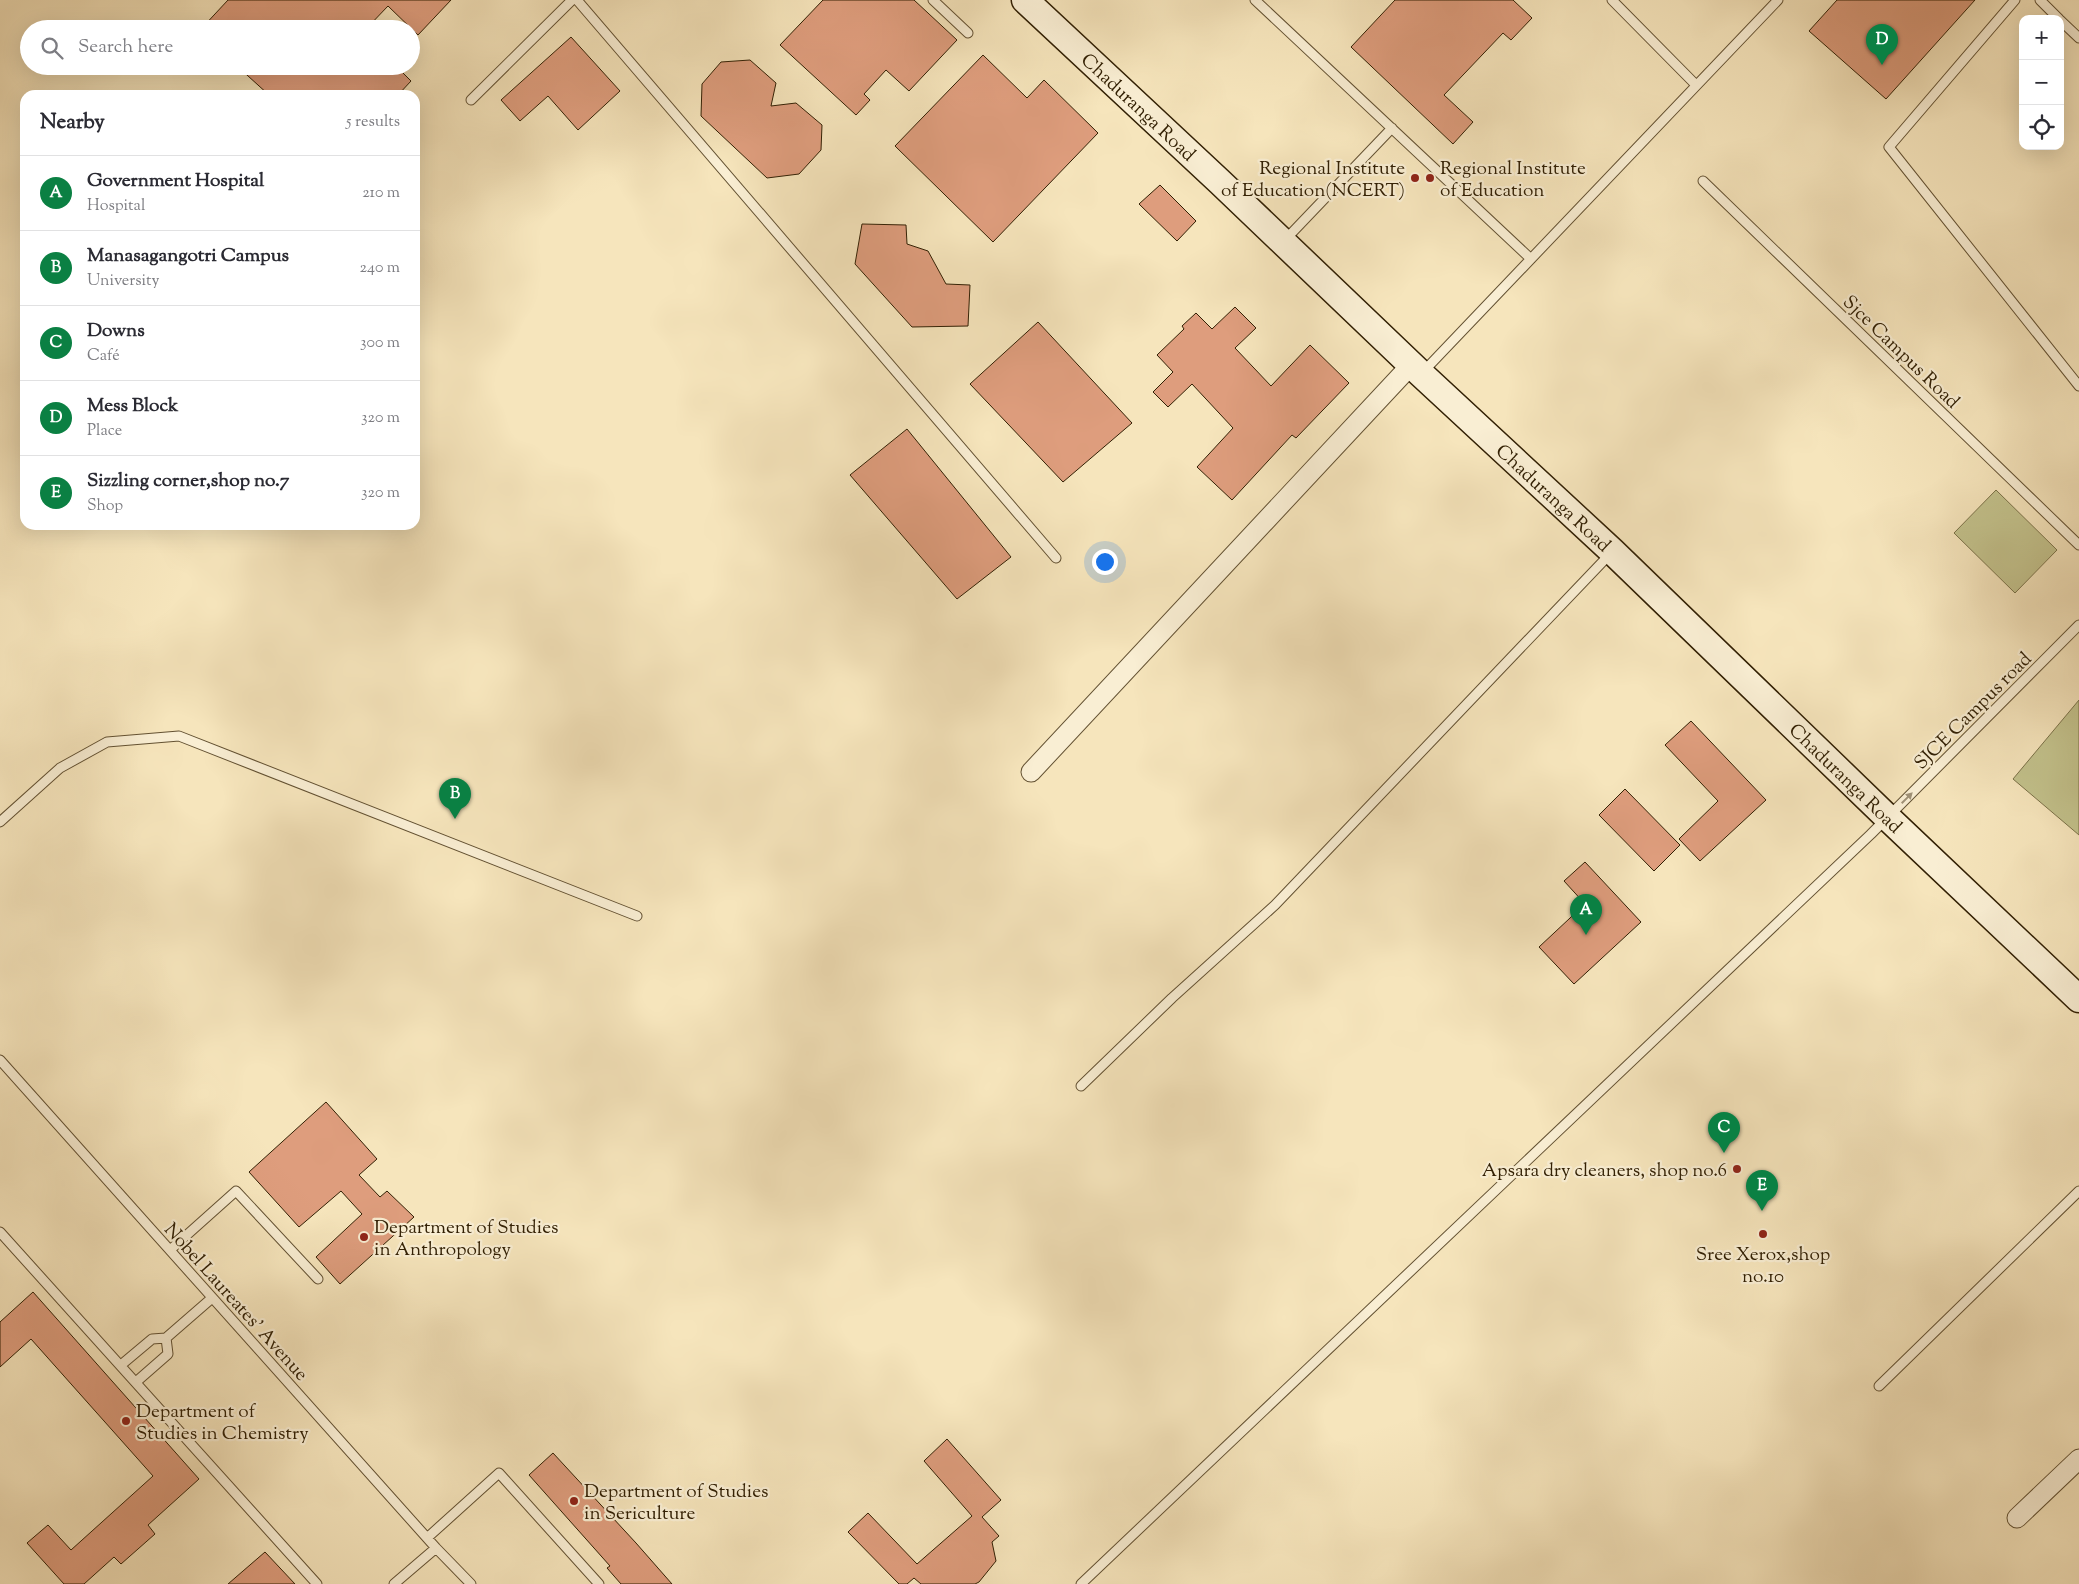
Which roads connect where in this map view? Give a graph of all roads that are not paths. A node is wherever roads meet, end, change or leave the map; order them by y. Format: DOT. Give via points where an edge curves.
graph roads {
  1 [pos="572,0"];
  2 [pos="577,0"];
  3 [pos="933,0"];
  4 [pos="1025,0"];
  5 [pos="1255,0"];
  6 [pos="1612,0"];
  7 [pos="1778,0"];
  8 [pos="2015,0"];
  9 [pos="2040,0"];
  10 [pos="2056,15"];
  11 [pos="2064,23"];
  12 [pos="968,33"];
  13 [pos="2079,38"];
  14 [pos="1696,85"];
  15 [pos="471,100"];
  16 [pos="1392,128"];
  17 [pos="1703,181"];
  18 [pos="1283,242"];
  19 [pos="1531,259"];
  20 [pos="1416,370"];
  21 [pos="2079,386"];
  22 [pos="2079,545"];
  23 [pos="1612,551"];
  24 [pos="1056,558"];
  25 [pos="2079,625"];
  26 [pos="1031,772"];
  27 [pos="1888,818"];
  28 [pos="0,822"];
  29 [pos="637,916"];
  30 [pos="2079,999"];
  31 [pos="0,1060"];
  32 [pos="1081,1086"];
  33 [pos="2079,1191"];
  34 [pos="0,1232"];
  35 [pos="170,1250"];
  36 [pos="318,1279"];
  37 [pos="212,1298"];
  38 [pos="166,1338"];
  39 [pos="121,1365"];
  40 [pos="136,1382"];
  41 [pos="1879,1386"];
  42 [pos="2079,1459"];
  43 [pos="2016,1518"];
  44 [pos="427,1538"];
  45 [pos="436,1548"];
  46 [pos="317,1584"];
  47 [pos="394,1584"];
  48 [pos="471,1584"];
  49 [pos="600,1584"];
  50 [pos="1081,1584"];
  1 -- 15 [label="lane"];
  2 -- 24 [label="lane"];
  3 -- 12 [label="lane"];
  4 -- 18 [label="street, Chaduranga Road"];
  5 -- 16 [label="lane"];
  6 -- 14 [label="lane"];
  7 -- 14 [label="lane"];
  8 -- 21 [label="lane" via="1888,147"];
  9 -- 10 [label="lane"];
  11 -- 13 [label="lane"];
  14 -- 19 [label="lane"];
  16 -- 18 [label="lane"];
  16 -- 19 [label="lane"];
  17 -- 22 [label="lane, Sjce Campus Road"];
  18 -- 20 [label="street, Chaduranga Road"];
  19 -- 20 [label="lane"];
  20 -- 23 [label="street, Chaduranga Road"];
  20 -- 26 [label="street"];
  23 -- 27 [label="street, Chaduranga Road"];
  23 -- 32 [label="lane" via="1275,904"];
  27 -- 25 [label="lane, SJCE Campus road, one-way"];
  27 -- 30 [label="street, Chaduranga Road"];
  27 -- 50 [label="lane, SJCE Campus road"];
  28 -- 29 [label="lane" via="60,768 107,742 179,736"];
  31 -- 35 [label="lane, Nobel Laureates' Avenue"];
  33 -- 41 [label="lane"];
  34 -- 39 [label="lane"];
  35 -- 36 [label="lane" via="236,1191"];
  35 -- 37 [label="lane, Nobel Laureates' Avenue"];
  37 -- 38 [label="lane"];
  37 -- 44 [label="lane, Nobel Laureates' Avenue"];
  38 -- 39 [label="lane" via="152,1339"];
  38 -- 40 [label="lane" via="168,1354"];
  39 -- 40 [label="lane"];
  40 -- 46 [label="lane"];
  42 -- 43 [label="street"];
  44 -- 45 [label="lane, Nobel Laureates' Avenue"];
  44 -- 49 [label="lane" via="500,1473"];
  45 -- 47 [label="lane"];
  45 -- 48 [label="lane, Nobel Laureates' Avenue"];
}
